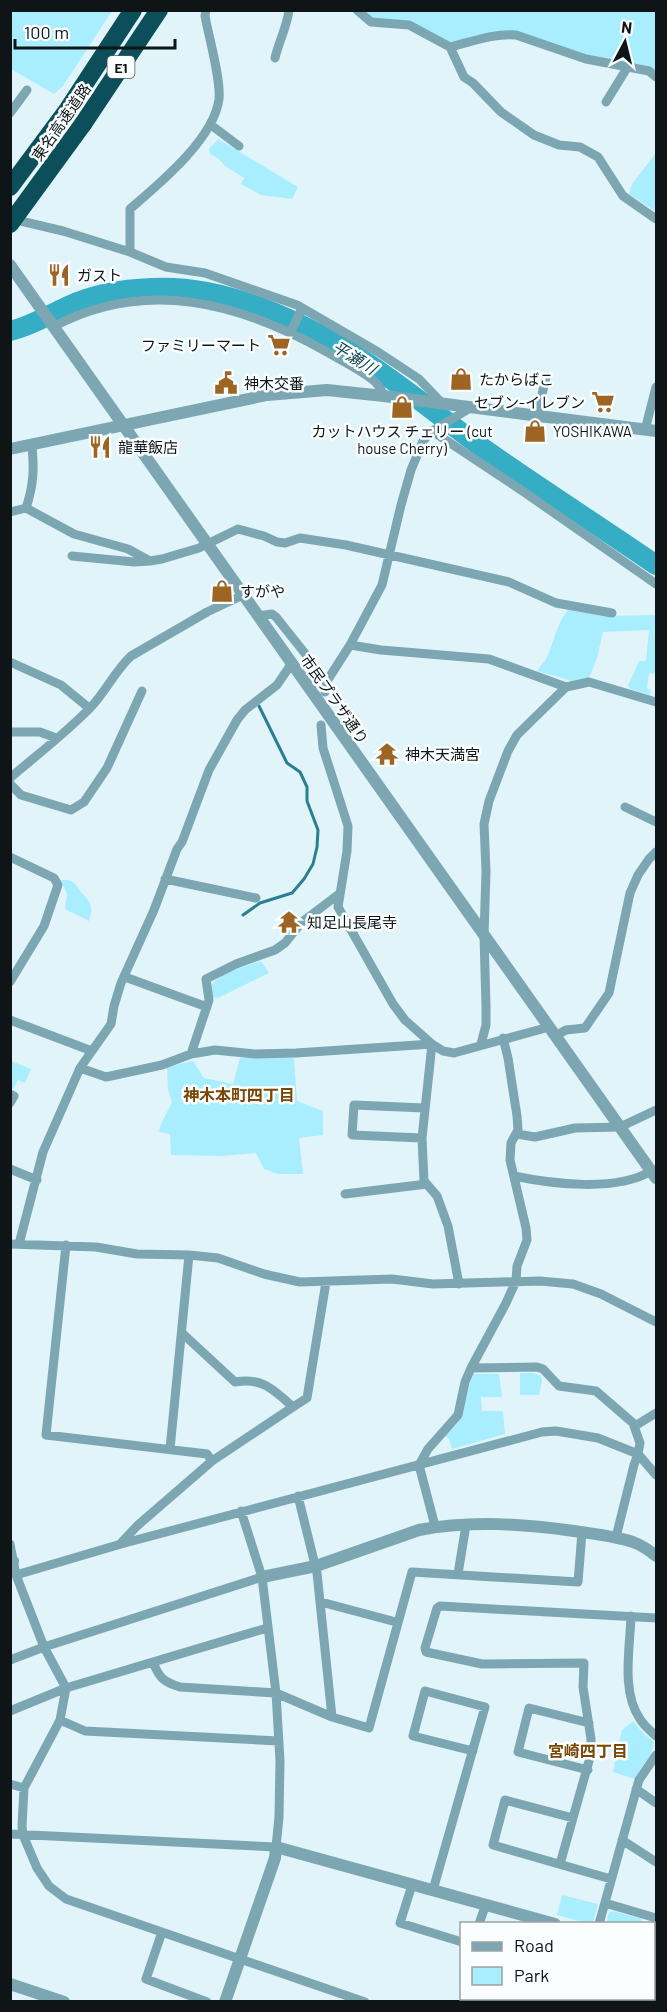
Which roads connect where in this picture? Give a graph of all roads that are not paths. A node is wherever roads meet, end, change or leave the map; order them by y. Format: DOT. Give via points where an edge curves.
graph roads {
  1 [pos="133,10"];
  2 [pos="159,10"];
  3 [pos="206,10"];
  4 [pos="290,10"];
  5 [pos="357,10"];
  6 [pos="450,47"];
  7 [pos="275,58"];
  8 [pos="627,68"];
  9 [pos="657,77"];
  10 [pos="27,90"];
  11 [pos="606,102"];
  12 [pos="10,113"];
  13 [pos="211,125"];
  14 [pos="239,146"];
  15 [pos="10,187"];
  16 [pos="10,219"];
  17 [pos="657,219"];
  18 [pos="10,224"];
  19 [pos="130,252"];
  20 [pos="10,266"];
  21 [pos="301,311"];
  22 [pos="52,326"];
  23 [pos="291,332"];
  24 [pos="546,376"];
  25 [pos="657,387"];
  26 [pos="384,396"];
  27 [pos="442,403"];
  28 [pos="472,407"];
  29 [pos="537,416"];
  30 [pos="123,426"];
  31 [pos="432,431"];
  32 [pos="651,431"];
  33 [pos="32,444"];
  34 [pos="10,449"];
  35 [pos="26,508"];
  36 [pos="10,512"];
  37 [pos="207,543"];
  38 [pos="72,556"];
  39 [pos="390,556"];
  40 [pos="150,561"];
  41 [pos="657,584"];
  42 [pos="243,595"];
  43 [pos="612,613"];
  44 [pos="258,616"];
  45 [pos="350,645"];
  46 [pos="10,662"];
  47 [pos="291,663"];
  48 [pos="327,681"];
  49 [pos="566,687"];
  50 [pos="142,691"];
  51 [pos="325,692"];
  52 [pos="657,702"];
  53 [pos="89,708"];
  54 [pos="321,725"];
  55 [pos="10,732"];
  56 [pos="56,738"];
  57 [pos="10,778"];
  58 [pos="10,784"];
  59 [pos="625,807"];
  60 [pos="657,822"];
  61 [pos="657,852"];
  62 [pos="10,857"];
  63 [pos="165,879"];
  64 [pos="339,894"];
  65 [pos="256,898"];
  66 [pos="484,936"];
  67 [pos="124,977"];
  68 [pos="10,982"];
  69 [pos="207,1006"];
  70 [pos="10,1020"];
  71 [pos="552,1031"];
  72 [pos="503,1038"];
  73 [pos="432,1044"];
  74 [pos="482,1044"];
  75 [pos="92,1052"];
  76 [pos="191,1054"];
  77 [pos="80,1068"];
  78 [pos="10,1094"];
  79 [pos="10,1103"];
  80 [pos="424,1108"];
  81 [pos="657,1110"];
  82 [pos="620,1127"];
  83 [pos="517,1134"];
  84 [pos="422,1138"];
  85 [pos="10,1169"];
  86 [pos="654,1174"];
  87 [pos="514,1176"];
  88 [pos="37,1180"];
  89 [pos="427,1184"];
  90 [pos="345,1194"];
  91 [pos="15,1244"];
  92 [pos="66,1245"];
  93 [pos="189,1255"];
  94 [pos="516,1281"];
  95 [pos="326,1282"];
  96 [pos="459,1284"];
  97 [pos="657,1322"];
  98 [pos="182,1333"];
  99 [pos="471,1368"];
  100 [pos="293,1407"];
  101 [pos="657,1413"];
  102 [pos="635,1426"];
  103 [pos="170,1449"];
  104 [pos="638,1454"];
  105 [pos="212,1461"];
  106 [pos="419,1465"];
  107 [pos="657,1475"];
  108 [pos="298,1496"];
  109 [pos="241,1511"];
  110 [pos="466,1525"];
  111 [pos="435,1526"];
  112 [pos="582,1532"];
  113 [pos="616,1537"];
  114 [pos="10,1544"];
  115 [pos="121,1544"];
  116 [pos="657,1556"];
  117 [pos="12,1561"];
  118 [pos="316,1566"];
  119 [pos="458,1574"];
  120 [pos="16,1575"];
  121 [pos="262,1577"];
  122 [pos="321,1602"];
  123 [pos="631,1616"];
  124 [pos="657,1618"];
  125 [pos="396,1622"];
  126 [pos="267,1628"];
  127 [pos="44,1647"];
  128 [pos="10,1660"];
  129 [pos="153,1662"];
  130 [pos="66,1688"];
  131 [pos="276,1693"];
  132 [pos="10,1711"];
  133 [pos="332,1717"];
  134 [pos="60,1720"];
  135 [pos="589,1722"];
  136 [pos="657,1737"];
  137 [pos="279,1741"];
  138 [pos="473,1751"];
  139 [pos="657,1755"];
  140 [pos="588,1770"];
  141 [pos="10,1784"];
  142 [pos="24,1788"];
  143 [pos="636,1789"];
  144 [pos="657,1803"];
  145 [pos="573,1818"];
  146 [pos="10,1834"];
  147 [pos="23,1835"];
  148 [pos="622,1840"];
  149 [pos="276,1847"];
  150 [pos="657,1862"];
  151 [pos="560,1864"];
  152 [pos="611,1879"];
  153 [pos="412,1885"];
  154 [pos="433,1890"];
  155 [pos="605,1903"];
  156 [pos="486,1904"];
  157 [pos="657,1918"];
  158 [pos="479,1922"];
  159 [pos="551,1922"];
  160 [pos="599,1922"];
  161 [pos="162,1932"];
  162 [pos="460,1940"];
  163 [pos="240,1958"];
  164 [pos="10,1984"];
  165 [pos="64,2001"];
  166 [pos="207,2001"];
  167 [pos="225,2001"];
  168 [pos="365,2001"];
  1 -- 15 [label="highway, 東名高速道路 / E1"];
  2 -- 18 [label="highway, 東名高速道路 / E1, bridge"];
  3 -- 13 [label="street" via="219,99"];
  4 -- 7 [label="street"];
  5 -- 6 [label="street" via="371,22 409,25"];
  6 -- 8 [label="street" via="491,36 516,35 586,59"];
  6 -- 17 [label="street" via="464,77 501,112 534,135 559,145 580,147 598,157 623,196"];
  8 -- 9 [label="street" via="649,71"];
  8 -- 11 [label="street"];
  10 -- 12 [label="street"];
  13 -- 14 [label="street"];
  13 -- 19 [label="street" via="174,169 130,209"];
  16 -- 19 [label="street"];
  19 -- 21 [label="street" via="166,267 205,273 270,295"];
  20 -- 22 [label="street, 市民プラザ通り"];
  21 -- 23 [label="street"];
  21 -- 27 [label="street" via="378,352 419,379"];
  22 -- 23 [label="street" via="103,307 163,299 226,309"];
  22 -- 30 [label="street, 市民プラザ通り"];
  23 -- 26 [label="street" via="376,382"];
  24 -- 29 [label="street"];
  25 -- 32 [label="street"];
  26 -- 27 [label="street"];
  26 -- 30 [label="street" via="327,390 267,395"];
  27 -- 28 [label="street"];
  28 -- 29 [label="street"];
  28 -- 31 [label="street"];
  29 -- 32 [label="street"];
  30 -- 33 [label="street"];
  30 -- 37 [label="street, 市民プラザ通り"];
  31 -- 39 [label="street" via="423,441 411,470"];
  31 -- 41 [label="street"];
  33 -- 34 [label="street"];
  33 -- 35 [label="street" via="34,479"];
  35 -- 36 [label="street"];
  35 -- 40 [label="street" via="74,534 128,549"];
  37 -- 39 [label="street" via="238,530 277,542 300,538"];
  37 -- 40 [label="street"];
  37 -- 42 [label="street, 市民プラザ通り"];
  38 -- 40 [label="street"];
  39 -- 43 [label="street" via="509,582 556,603"];
  39 -- 45 [label="street" via="382,585"];
  42 -- 44 [label="street, 市民プラザ通り"];
  42 -- 53 [label="street" via="131,656"];
  44 -- 47 [label="street, 市民プラザ通り"];
  44 -- 48 [label="street" via="276,617"];
  45 -- 48 [label="street"];
  45 -- 49 [label="street" via="489,659"];
  46 -- 53 [label="street" via="61,685"];
  47 -- 63 [label="street" via="277,685 245,710 229,733 209,770"];
  47 -- 66 [label="street, 市民プラザ通り"];
  48 -- 51 [label="street"];
  49 -- 52 [label="street" via="589,682"];
  49 -- 66 [label="street" via="517,735 489,801 484,824"];
  50 -- 58 [label="street" via="106,768 84,802 70,810 21,795"];
  53 -- 56 [label="street"];
  54 -- 64 [label="street" via="323,748 348,826"];
  55 -- 56 [label="street" via="40,732"];
  56 -- 57 [label="street"];
  59 -- 60 [label="street"];
  61 -- 71 [label="street" via="643,867 630,893 609,993 585,1028"];
  62 -- 68 [label="street" via="54,879 58,885 44,926"];
  63 -- 65 [label="street"];
  63 -- 67 [label="street"];
  64 -- 69 [label="street" via="302,922 275,950 206,979"];
  64 -- 73 [label="street" via="338,907 393,1004"];
  66 -- 71 [label="street, 市民プラザ通り"];
  66 -- 74 [label="street" via="486,1025"];
  67 -- 69 [label="street"];
  67 -- 75 [label="street" via="111,1024"];
  69 -- 76 [label="street"];
  70 -- 75 [label="street"];
  71 -- 72 [label="street"];
  71 -- 82 [label="street, 市民プラザ通り"];
  72 -- 74 [label="street"];
  72 -- 83 [label="street"];
  73 -- 74 [label="street" via="454,1053"];
  73 -- 76 [label="street" via="326,1052 255,1054 215,1050"];
  73 -- 80 [label="street"];
  75 -- 77 [label="street"];
  76 -- 77 [label="street" via="162,1065 106,1077"];
  77 -- 88 [label="street" via="43,1152"];
  78 -- 79 [label="street" via="14,1096"];
  80 -- 84 [label="street"];
  80 -- 84 [label="street" via="354,1105 352,1135"];
  81 -- 82 [label="street"];
  82 -- 83 [label="street" via="574,1128 535,1137"];
  82 -- 86 [label="street, 市民プラザ通り"];
  83 -- 87 [label="street" via="511,1143"];
  84 -- 89 [label="street"];
  85 -- 88 [label="street"];
  86 -- 87 [label="street" via="597,1184 549,1183"];
  87 -- 94 [label="street" via="528,1240 517,1266"];
  88 -- 91 [label="street"];
  89 -- 90 [label="street"];
  89 -- 96 [label="street" via="448,1226"];
  91 -- 92 [label="street"];
  92 -- 93 [label="street" via="137,1254"];
  92 -- 103 [label="street" via="46,1435"];
  93 -- 95 [label="street" via="218,1258 300,1282"];
  93 -- 98 [label="street"];
  94 -- 96 [label="street"];
  94 -- 97 [label="street" via="573,1284"];
  94 -- 99 [label="street"];
  95 -- 96 [label="street" via="392,1279"];
  95 -- 100 [label="street" via="306,1398"];
  98 -- 100 [label="street" via="236,1382 249,1379 271,1388"];
  98 -- 103 [label="street"];
  99 -- 102 [label="street" via="531,1365 543,1369 559,1386 596,1391"];
  99 -- 106 [label="street" via="458,1415"];
  100 -- 105 [label="street"];
  101 -- 102 [label="street"];
  102 -- 104 [label="street" via="640,1443"];
  103 -- 105 [label="street" via="207,1454"];
  104 -- 106 [label="street" via="598,1438 556,1431 515,1438"];
  104 -- 107 [label="street"];
  104 -- 113 [label="street"];
  105 -- 115 [label="street"];
  106 -- 108 [label="street"];
  106 -- 111 [label="street"];
  108 -- 109 [label="street"];
  108 -- 118 [label="street"];
  109 -- 115 [label="street"];
  109 -- 121 [label="street"];
  110 -- 111 [label="street"];
  110 -- 112 [label="street" via="524,1524"];
  110 -- 119 [label="street"];
  111 -- 118 [label="street"];
  112 -- 113 [label="street"];
  112 -- 119 [label="street" via="578,1582"];
  113 -- 116 [label="street"];
  114 -- 117 [label="street"];
  115 -- 120 [label="street"];
  117 -- 120 [label="street"];
  118 -- 121 [label="street"];
  118 -- 122 [label="street"];
  119 -- 125 [label="street" via="412,1572"];
  120 -- 127 [label="street"];
  121 -- 126 [label="street"];
  121 -- 127 [label="street"];
  122 -- 125 [label="street"];
  122 -- 133 [label="street"];
  123 -- 124 [label="street"];
  123 -- 135 [label="street" via="437,1608 426,1652 482,1664 584,1663 583,1687"];
  123 -- 136 [label="street" via="629,1685 636,1712"];
  125 -- 133 [label="street" via="369,1728"];
  126 -- 129 [label="street"];
  126 -- 131 [label="street"];
  127 -- 128 [label="street"];
  127 -- 130 [label="street"];
  129 -- 130 [label="street"];
  129 -- 131 [label="street" via="158,1676 180,1687"];
  130 -- 132 [label="street"];
  130 -- 134 [label="street"];
  131 -- 133 [label="street"];
  131 -- 137 [label="street"];
  134 -- 137 [label="street" via="85,1731"];
  134 -- 142 [label="street"];
  135 -- 140 [label="street"];
  135 -- 140 [label="street" via="529,1708 518,1752"];
  137 -- 149 [label="street"];
  138 -- 138 [label="street" via="485,1707 425,1691 413,1736"];
  138 -- 154 [label="street"];
  139 -- 143 [label="street"];
  140 -- 145 [label="street"];
  141 -- 142 [label="street"];
  142 -- 147 [label="street"];
  143 -- 144 [label="street"];
  143 -- 148 [label="street"];
  145 -- 151 [label="street"];
  145 -- 151 [label="street" via="505,1800 493,1845"];
  146 -- 147 [label="street"];
  147 -- 149 [label="street"];
  147 -- 161 [label="street" via="49,1886 66,1899"];
  148 -- 150 [label="street"];
  148 -- 152 [label="street"];
  149 -- 153 [label="street"];
  149 -- 163 [label="street"];
  151 -- 152 [label="street"];
  152 -- 155 [label="street"];
  153 -- 154 [label="street"];
  153 -- 162 [label="street" via="400,1923"];
  154 -- 156 [label="street"];
  155 -- 157 [label="street"];
  155 -- 160 [label="street"];
  156 -- 158 [label="street"];
  156 -- 159 [label="street"];
  161 -- 163 [label="street"];
  161 -- 166 [label="street" via="147,1979"];
  163 -- 167 [label="street"];
  163 -- 168 [label="street"];
  164 -- 165 [label="street"];
}
